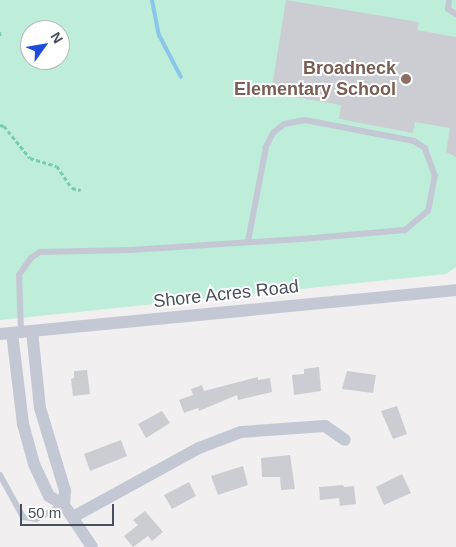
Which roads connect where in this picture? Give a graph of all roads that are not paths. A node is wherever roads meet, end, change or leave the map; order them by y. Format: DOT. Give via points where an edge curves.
graph roads {
  1 [pos="449,0"];
  2 [pos="456,14"];
  3 [pos="248,241"];
  4 [pos="456,290"];
  5 [pos="16,332"];
  6 [pos="345,440"];
  7 [pos="0,475"];
  8 [pos="64,505"];
  9 [pos="73,517"];
  10 [pos="92,547"];
  1 -- 2 [label="lane" via="448,9"];
  3 -- 3 [label="lane" via="405,230 428,212 435,176 425,148 414,141 305,120 284,124 273,133 266,147"];
  3 -- 5 [label="lane" via="40,252 31,258 19,275"];
  4 -- 5 [label="street, Shore Acres Road"];
  5 -- 8 [label="street" via="65,491"];
  5 -- 8 [label="street" via="23,424 34,464 49,496"];
  6 -- 9 [label="street" via="325,426 240,432 199,448"];
  7 -- 8 [label="lane" via="23,517 36,519"];
  8 -- 9 [label="street"];
  9 -- 10 [label="street"];
}
